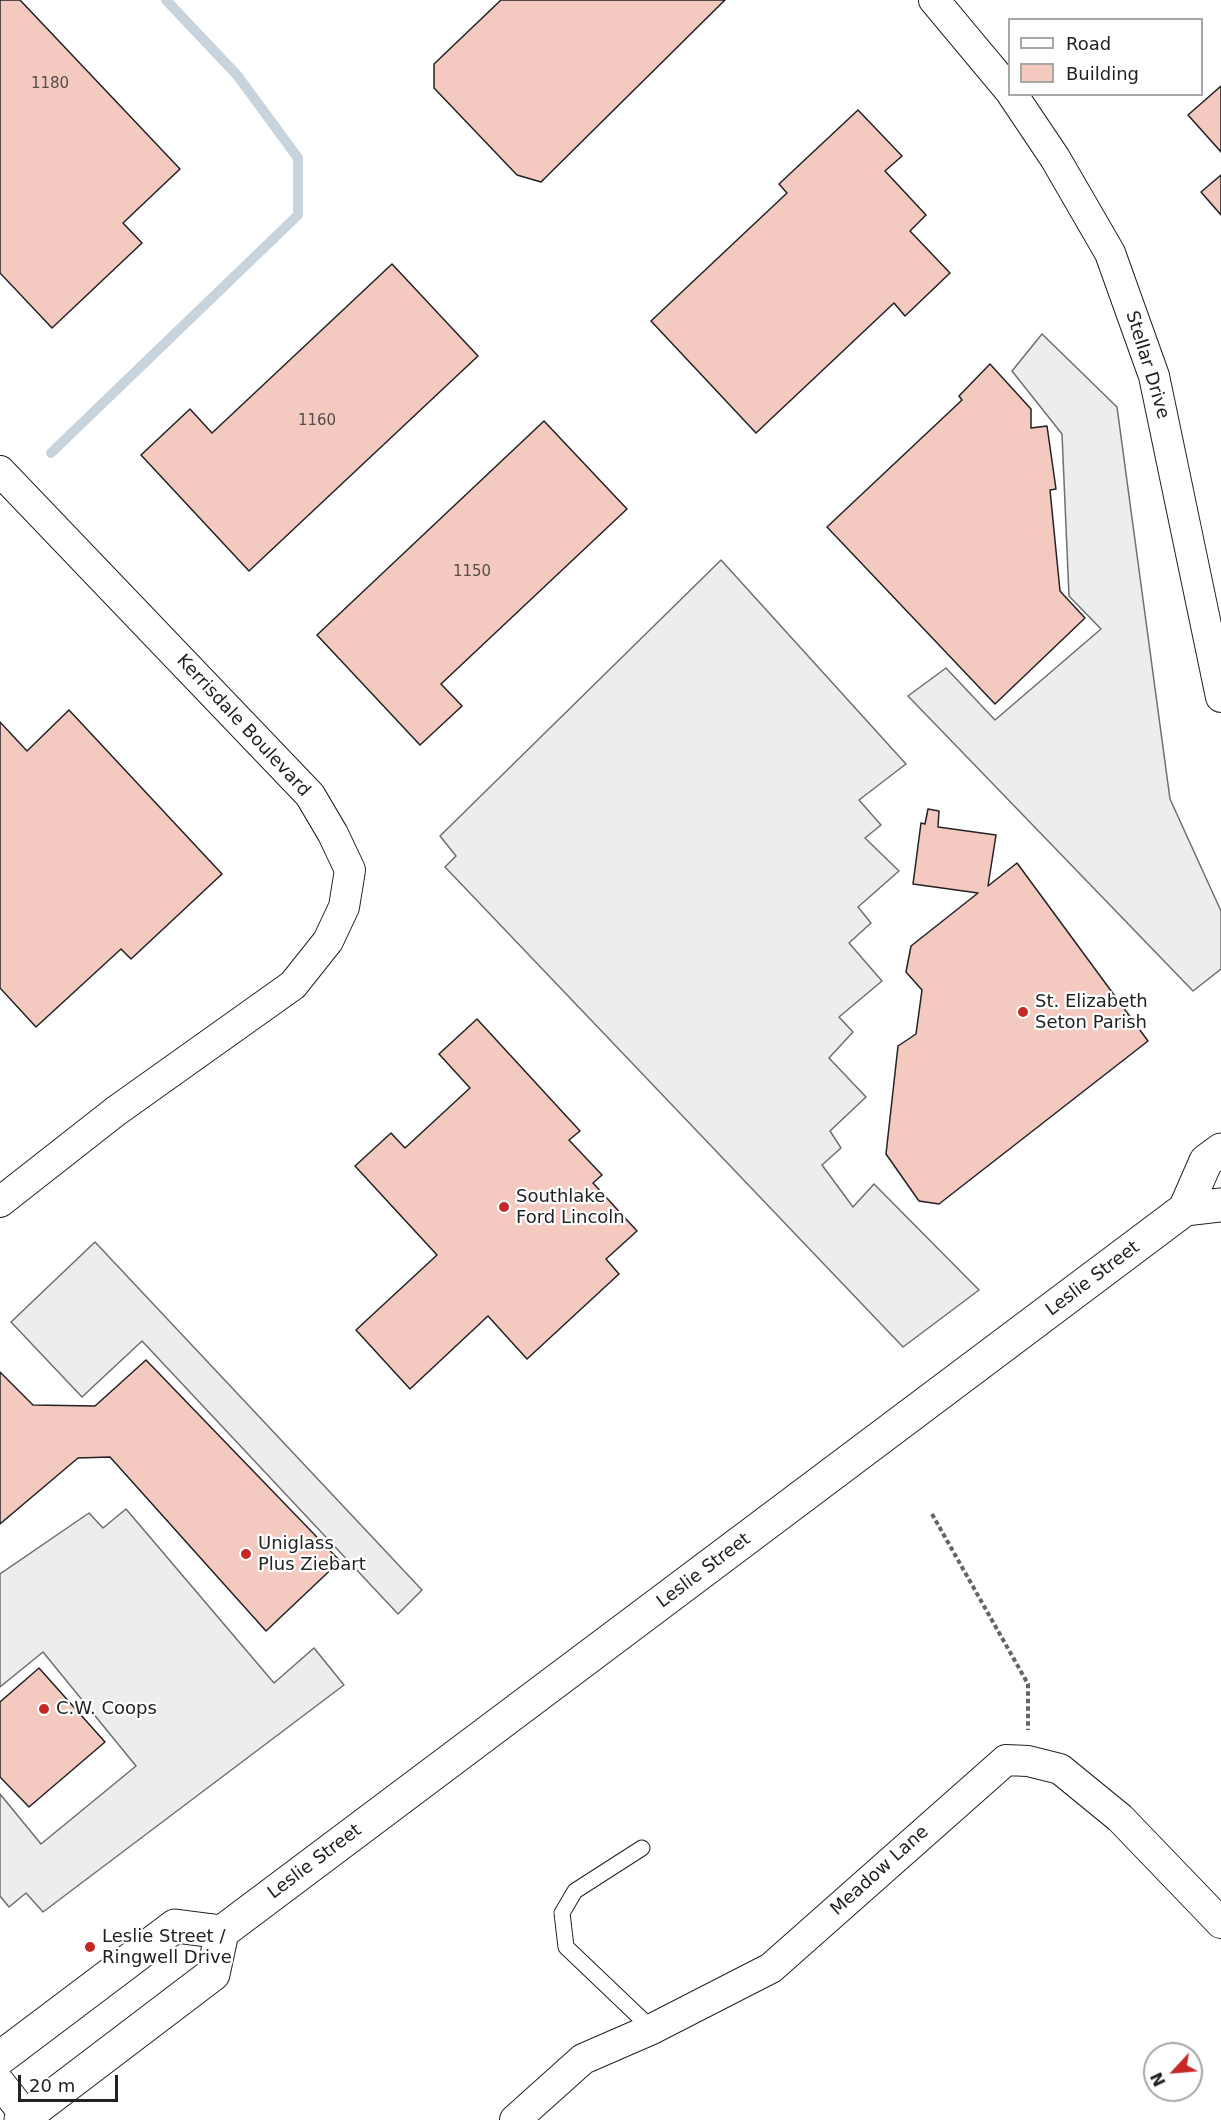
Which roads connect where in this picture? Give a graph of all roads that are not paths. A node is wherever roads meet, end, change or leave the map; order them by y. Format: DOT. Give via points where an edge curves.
graph roads {
  1 [pos="934,0"];
  2 [pos="1008,89"];
  3 [pos="1013,96"];
  4 [pos="0,471"];
  5 [pos="1221,697"];
  6 [pos="1221,1150"];
  7 [pos="0,1202"];
  8 [pos="1221,1205"];
  9 [pos="1185,1209"];
  10 [pos="642,1848"];
  11 [pos="1221,1923"];
  12 [pos="222,1932"];
  13 [pos="652,2029"];
  14 [pos="0,2058"];
  15 [pos="0,2083"];
  16 [pos="26,2119"];
  17 [pos="515,2120"];
  1 -- 2 [label="street"];
  3 -- 5 [label="street, Stellar Drive" via="1110,253 1154,376"];
  4 -- 7 [label="street, Kerrisdale Boulevard" via="310,795 350,870 344,907 328,941 293,985 116,1111"];
  6 -- 9 [label="main road, Leslie Street" via="1206,1161"];
  8 -- 9 [label="main road"];
  9 -- 12 [label="main road, Leslie Street"];
  10 -- 13 [label="lane" via="575,1891 562,1913 566,1947"];
  11 -- 13 [label="street, Meadow Lane" via="1120,1818 1059,1768 1006,1760 771,1968"];
  12 -- 14 [label="main road" via="175,1926"];
  12 -- 16 [label="main road" via="213,1974"];
  13 -- 17 [label="street, Meadow Lane" via="583,2059"];
  15 -- 16 [label="street"];
}
